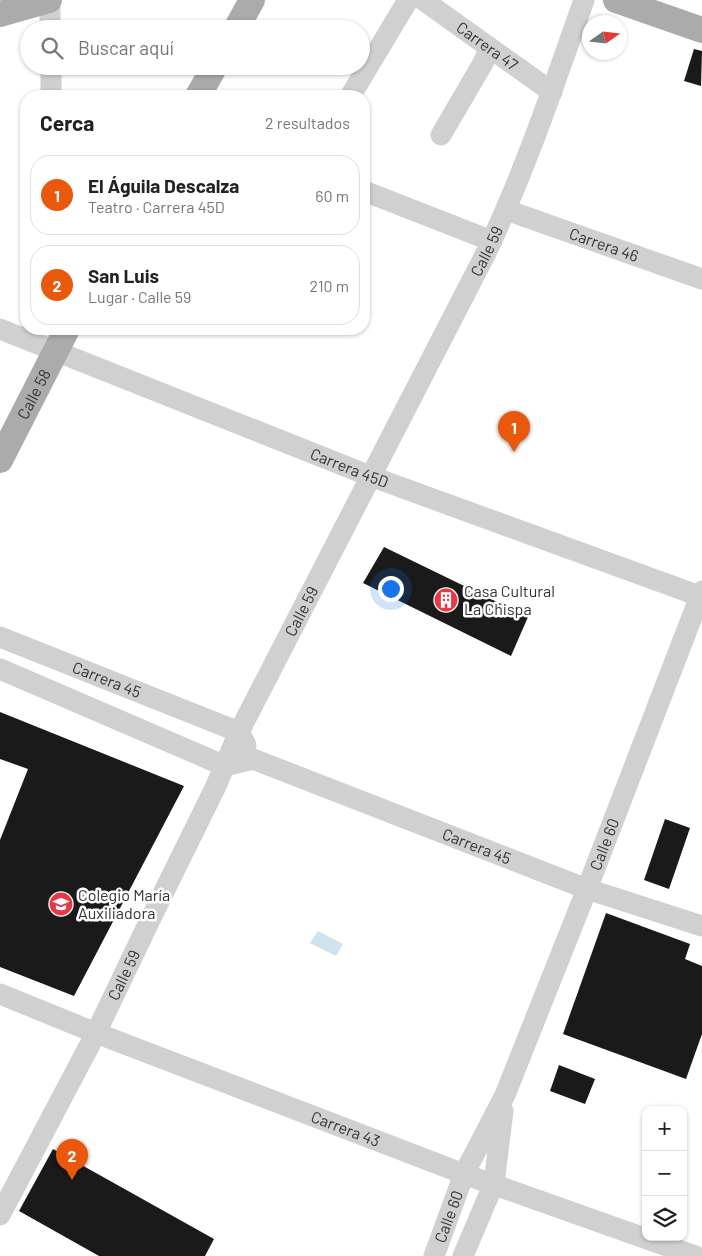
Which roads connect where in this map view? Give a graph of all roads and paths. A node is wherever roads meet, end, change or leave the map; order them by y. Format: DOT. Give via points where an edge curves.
graph roads {
  1 [pos="49,0"];
  2 [pos="252,0"];
  3 [pos="408,0"];
  4 [pos="423,0"];
  5 [pos="584,0"];
  6 [pos="616,0"];
  7 [pos="0,14"];
  8 [pos="50,20"];
  9 [pos="241,20"];
  10 [pos="702,30"];
  11 [pos="490,48"];
  12 [pos="370,62"];
  13 [pos="50,75"];
  14 [pos="210,75"];
  15 [pos="362,75"];
  16 [pos="51,90"];
  17 [pos="201,90"];
  18 [pos="353,90"];
  19 [pos="552,92"];
  20 [pos="441,135"];
  21 [pos="370,192"];
  22 [pos="506,210"];
  23 [pos="492,241"];
  24 [pos="702,279"];
  25 [pos="0,329"];
  26 [pos="20,331"];
  27 [pos="59,336"];
  28 [pos="0,460"];
  29 [pos="370,476"];
  30 [pos="701,595"];
  31 [pos="0,637"];
  32 [pos="70,665"];
  33 [pos="0,669"];
  34 [pos="100,677"];
  35 [pos="58,694"];
  36 [pos="88,707"];
  37 [pos="240,732"];
  38 [pos="254,760"];
  39 [pos="225,766"];
  40 [pos="587,889"];
  41 [pos="702,926"];
  42 [pos="0,994"];
  43 [pos="96,1034"];
  44 [pos="505,1095"];
  45 [pos="464,1174"];
  46 [pos="494,1183"];
  47 [pos="0,1215"];
  48 [pos="434,1256"];
  49 [pos="463,1256"];
  50 [pos="695,1256"];
  1 -- 7 [label="main road"];
  1 -- 8 [label="street"];
  2 -- 9 [label="main road"];
  3 -- 12 [label="street"];
  4 -- 11 [label="street, Carrera 47"];
  5 -- 19 [label="street, Calle 59"];
  6 -- 10 [label="main road"];
  11 -- 19 [label="street, Carrera 47"];
  11 -- 20 [label="street"];
  13 -- 16 [label="street"];
  14 -- 17 [label="main road"];
  15 -- 18 [label="street"];
  19 -- 22 [label="street, Calle 59"];
  21 -- 23 [label="street"];
  22 -- 23 [label="street, Calle 59"];
  22 -- 24 [label="street, Carrera 46"];
  23 -- 29 [label="street, Calle 59"];
  25 -- 26 [label="street, Carrera 45D"];
  27 -- 28 [label="main road, Calle 58"];
  27 -- 29 [label="street, Carrera 45D"];
  29 -- 30 [label="street, Carrera 45D"];
  29 -- 37 [label="street, Calle 59"];
  30 -- 40 [label="street, Calle 60"];
  31 -- 32 [label="street, Carrera 45"];
  32 -- 34 [label="street, Carrera 45"];
  32 -- 35 [label="street"];
  33 -- 35 [label="street, Carrera 45"];
  34 -- 36 [label="street"];
  34 -- 37 [label="street, Carrera 45"];
  35 -- 36 [label="street, Carrera 45"];
  36 -- 39 [label="street, Carrera 45"];
  37 -- 38 [label="street"];
  37 -- 39 [label="street, Calle 59"];
  38 -- 39 [label="street"];
  38 -- 40 [label="street, Carrera 45"];
  39 -- 43 [label="street, Calle 59"];
  40 -- 41 [label="street, Carrera 45"];
  40 -- 44 [label="street, Calle 60"];
  42 -- 43 [label="street, Carrera 43"];
  43 -- 45 [label="street, Carrera 43"];
  43 -- 47 [label="street, Calle 59"];
  44 -- 45 [label="street, Calle 60"];
  44 -- 46 [label="street, Calle 60"];
  45 -- 46 [label="street, Carrera 43"];
  45 -- 48 [label="street, Calle 60"];
  46 -- 49 [label="street, Calle 60"];
  46 -- 50 [label="street, Carrera 43"];
}
